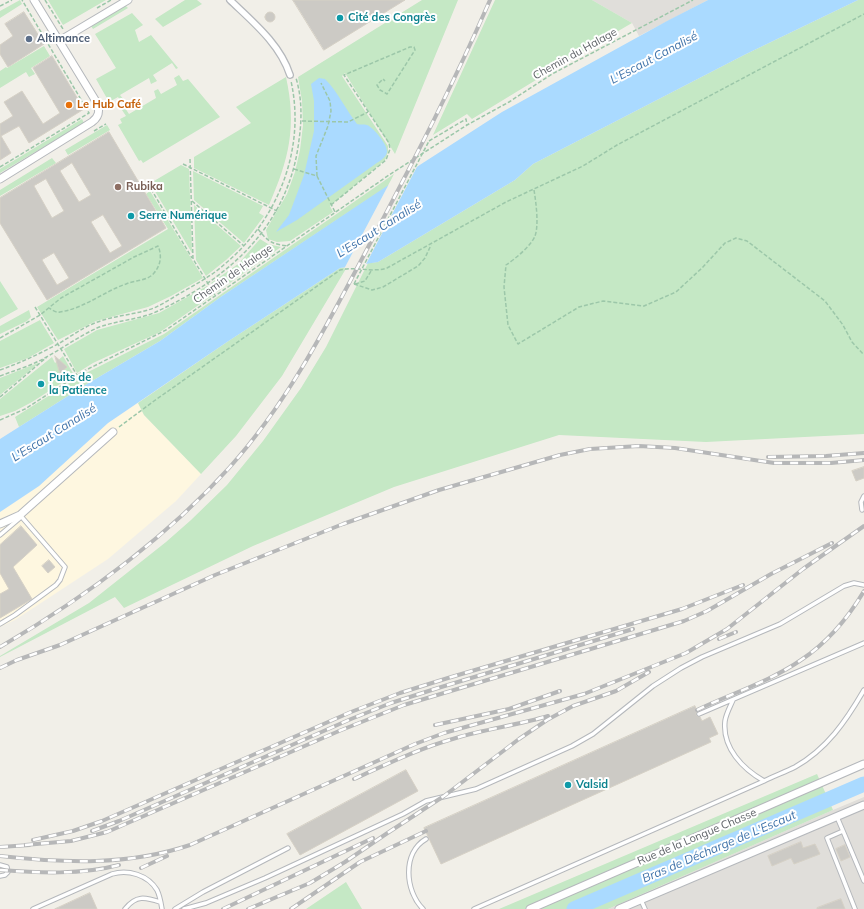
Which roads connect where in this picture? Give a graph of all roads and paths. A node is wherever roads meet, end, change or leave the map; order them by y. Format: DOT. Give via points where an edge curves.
graph roads {
  1 [pos="12,0"];
  2 [pos="22,0"];
  3 [pos="34,0"];
  4 [pos="45,0"];
  5 [pos="111,0"];
  6 [pos="128,0"];
  7 [pos="230,0"];
  8 [pos="693,0"];
  9 [pos="0,6"];
  10 [pos="93,11"];
  11 [pos="864,14"];
  12 [pos="63,29"];
  13 [pos="59,41"];
  14 [pos="292,75"];
  15 [pos="385,81"];
  16 [pos="321,83"];
  17 [pos="368,112"];
  18 [pos="301,121"];
  19 [pos="329,122"];
  20 [pos="467,126"];
  21 [pos="190,159"];
  22 [pos="183,164"];
  23 [pos="0,167"];
  24 [pos="191,168"];
  25 [pos="294,169"];
  26 [pos="317,176"];
  27 [pos="0,179"];
  28 [pos="151,189"];
  29 [pos="534,190"];
  30 [pos="192,201"];
  31 [pos="331,205"];
  32 [pos="272,208"];
  33 [pos="277,211"];
  34 [pos="335,212"];
  35 [pos="258,229"];
  36 [pos="262,234"];
  37 [pos="431,244"];
  38 [pos="244,246"];
  39 [pos="288,246"];
  40 [pos="193,259"];
  41 [pos="371,271"];
  42 [pos="205,279"];
  43 [pos="208,284"];
  44 [pos="354,284"];
  45 [pos="216,296"];
  46 [pos="35,307"];
  47 [pos="49,308"];
  48 [pos="40,315"];
  49 [pos="0,338"];
  50 [pos="58,344"];
  51 [pos="61,349"];
  52 [pos="49,355"];
  53 [pos="864,355"];
  54 [pos="0,370"];
  55 [pos="77,375"];
  56 [pos="0,376"];
  57 [pos="0,397"];
  58 [pos="0,420"];
  59 [pos="113,432"];
  60 [pos="864,496"];
  61 [pos="862,510"];
  62 [pos="21,515"];
  63 [pos="0,524"];
  64 [pos="0,535"];
  65 [pos="864,585"];
  66 [pos="0,624"];
  67 [pos="864,644"];
  68 [pos="864,690"];
  69 [pos="733,700"];
  70 [pos="699,714"];
  71 [pos="864,764"];
  72 [pos="764,781"];
  73 [pos="864,805"];
  74 [pos="837,817"];
  75 [pos="843,831"];
  76 [pos="426,840"];
  77 [pos="288,848"];
  78 [pos="0,865"];
  79 [pos="0,876"];
  80 [pos="864,881"];
  81 [pos="641,900"];
  82 [pos="160,902"];
  83 [pos="33,909"];
  84 [pos="124,909"];
  85 [pos="162,909"];
  86 [pos="175,909"];
  87 [pos="184,909"];
  88 [pos="423,909"];
  89 [pos="474,909"];
  90 [pos="530,909"];
  91 [pos="619,909"];
  92 [pos="645,909"];
  93 [pos="855,909"];
  1 -- 9 [label="path"];
  2 -- 23 [label="path" via="89,113"];
  3 -- 13 [label="street"];
  4 -- 12 [label="path"];
  5 -- 10 [label="path"];
  6 -- 13 [label="street"];
  7 -- 14 [label="street" via="270,41"];
  8 -- 20 [label="path, Chemin du Halage" via="566,66"];
  11 -- 29 [label="path"];
  13 -- 27 [label="street" via="97,103 97,118"];
  14 -- 18 [label="path" via="301,99"];
  14 -- 32 [label="path" via="296,104 294,140 285,179"];
  15 -- 17 [label="path" via="383,79 378,85 380,90 387,94 415,50 414,47 410,46 344,75"];
  16 -- 19 [label="path" via="331,105"];
  17 -- 19 [label="path" via="351,122"];
  17 -- 31 [label="path" via="389,143 388,157"];
  18 -- 19 [label="path"];
  18 -- 25 [label="path"];
  19 -- 26 [label="path" via="316,156"];
  20 -- 34 [label="path, Chemin de Halage"];
  20 -- 44 [label="path, bridge" via="466,119 429,141"];
  21 -- 24 [label="path"];
  22 -- 24 [label="path"];
  24 -- 30 [label="path"];
  24 -- 32 [label="path"];
  25 -- 26 [label="path"];
  25 -- 33 [label="path"];
  26 -- 31 [label="path"];
  28 -- 40 [label="path"];
  29 -- 37 [label="path" via="506,202"];
  29 -- 53 [label="path" via="537,215 535,237 518,257 506,265 504,287 508,325 518,344 579,307 603,301 644,306 676,292 725,243 736,238 747,241 825,301 852,342"];
  30 -- 38 [label="path"];
  30 -- 40 [label="path"];
  31 -- 34 [label="path"];
  32 -- 33 [label="path"];
  32 -- 35 [label="path"];
  33 -- 36 [label="path"];
  34 -- 39 [label="path, Chemin de Halage"];
  35 -- 36 [label="path"];
  35 -- 38 [label="path"];
  36 -- 39 [label="path" via="272,243"];
  36 -- 43 [label="path" via="237,262"];
  37 -- 41 [label="path" via="387,268"];
  37 -- 44 [label="path" via="418,266 383,287 372,290"];
  38 -- 42 [label="path"];
  39 -- 45 [label="path, Chemin de Halage"];
  40 -- 42 [label="path"];
  41 -- 44 [label="path" via="366,281"];
  41 -- 59 [label="path" via="340,270"];
  42 -- 43 [label="path"];
  42 -- 50 [label="path" via="154,308 95,323"];
  43 -- 45 [label="path"];
  43 -- 51 [label="path" via="158,312 98,328"];
  45 -- 55 [label="path, Chemin de Halage" via="159,334"];
  46 -- 48 [label="path"];
  47 -- 47 [label="path" via="134,257 158,246 161,253 160,263 154,274 127,283 76,308 58,313"];
  47 -- 48 [label="path"];
  48 -- 49 [label="path"];
  48 -- 50 [label="path"];
  50 -- 51 [label="path"];
  50 -- 54 [label="path"];
  51 -- 52 [label="path"];
  51 -- 55 [label="path"];
  52 -- 56 [label="path"];
  52 -- 57 [label="path"];
  55 -- 58 [label="path, Chemin de Halage" via="25,409"];
  59 -- 62 [label="street"];
  60 -- 61 [label="lane" via="860,502"];
  62 -- 63 [label="street"];
  62 -- 64 [label="lane"];
  62 -- 66 [label="lane" via="65,567 56,585"];
  65 -- 87 [label="lane" via="854,583 844,586 780,624 689,664 653,686 606,724 572,746 476,789 426,800 403,814 265,878 206,903"];
  67 -- 69 [label="lane"];
  68 -- 72 [label="lane" via="844,722 826,743 794,767"];
  69 -- 70 [label="lane"];
  69 -- 72 [label="lane" via="725,721 729,744 740,763"];
  71 -- 90 [label="street, Rue de la Longue Chasse"];
  72 -- 89 [label="lane"];
  73 -- 74 [label="street"];
  74 -- 75 [label="lane"];
  74 -- 81 [label="street"];
  75 -- 80 [label="lane"];
  75 -- 93 [label="lane" via="827,838"];
  76 -- 88 [label="lane" via="414,850 408,868 413,893"];
  77 -- 86 [label="lane"];
  78 -- 79 [label="lane" via="8,868 8,872"];
  81 -- 91 [label="street"];
  81 -- 92 [label="lane"];
  82 -- 83 [label="lane" via="157,891 148,880 134,873 125,872 112,874"];
  82 -- 84 [label="lane" via="142,898 133,901"];
  82 -- 85 [label="lane"];
}
